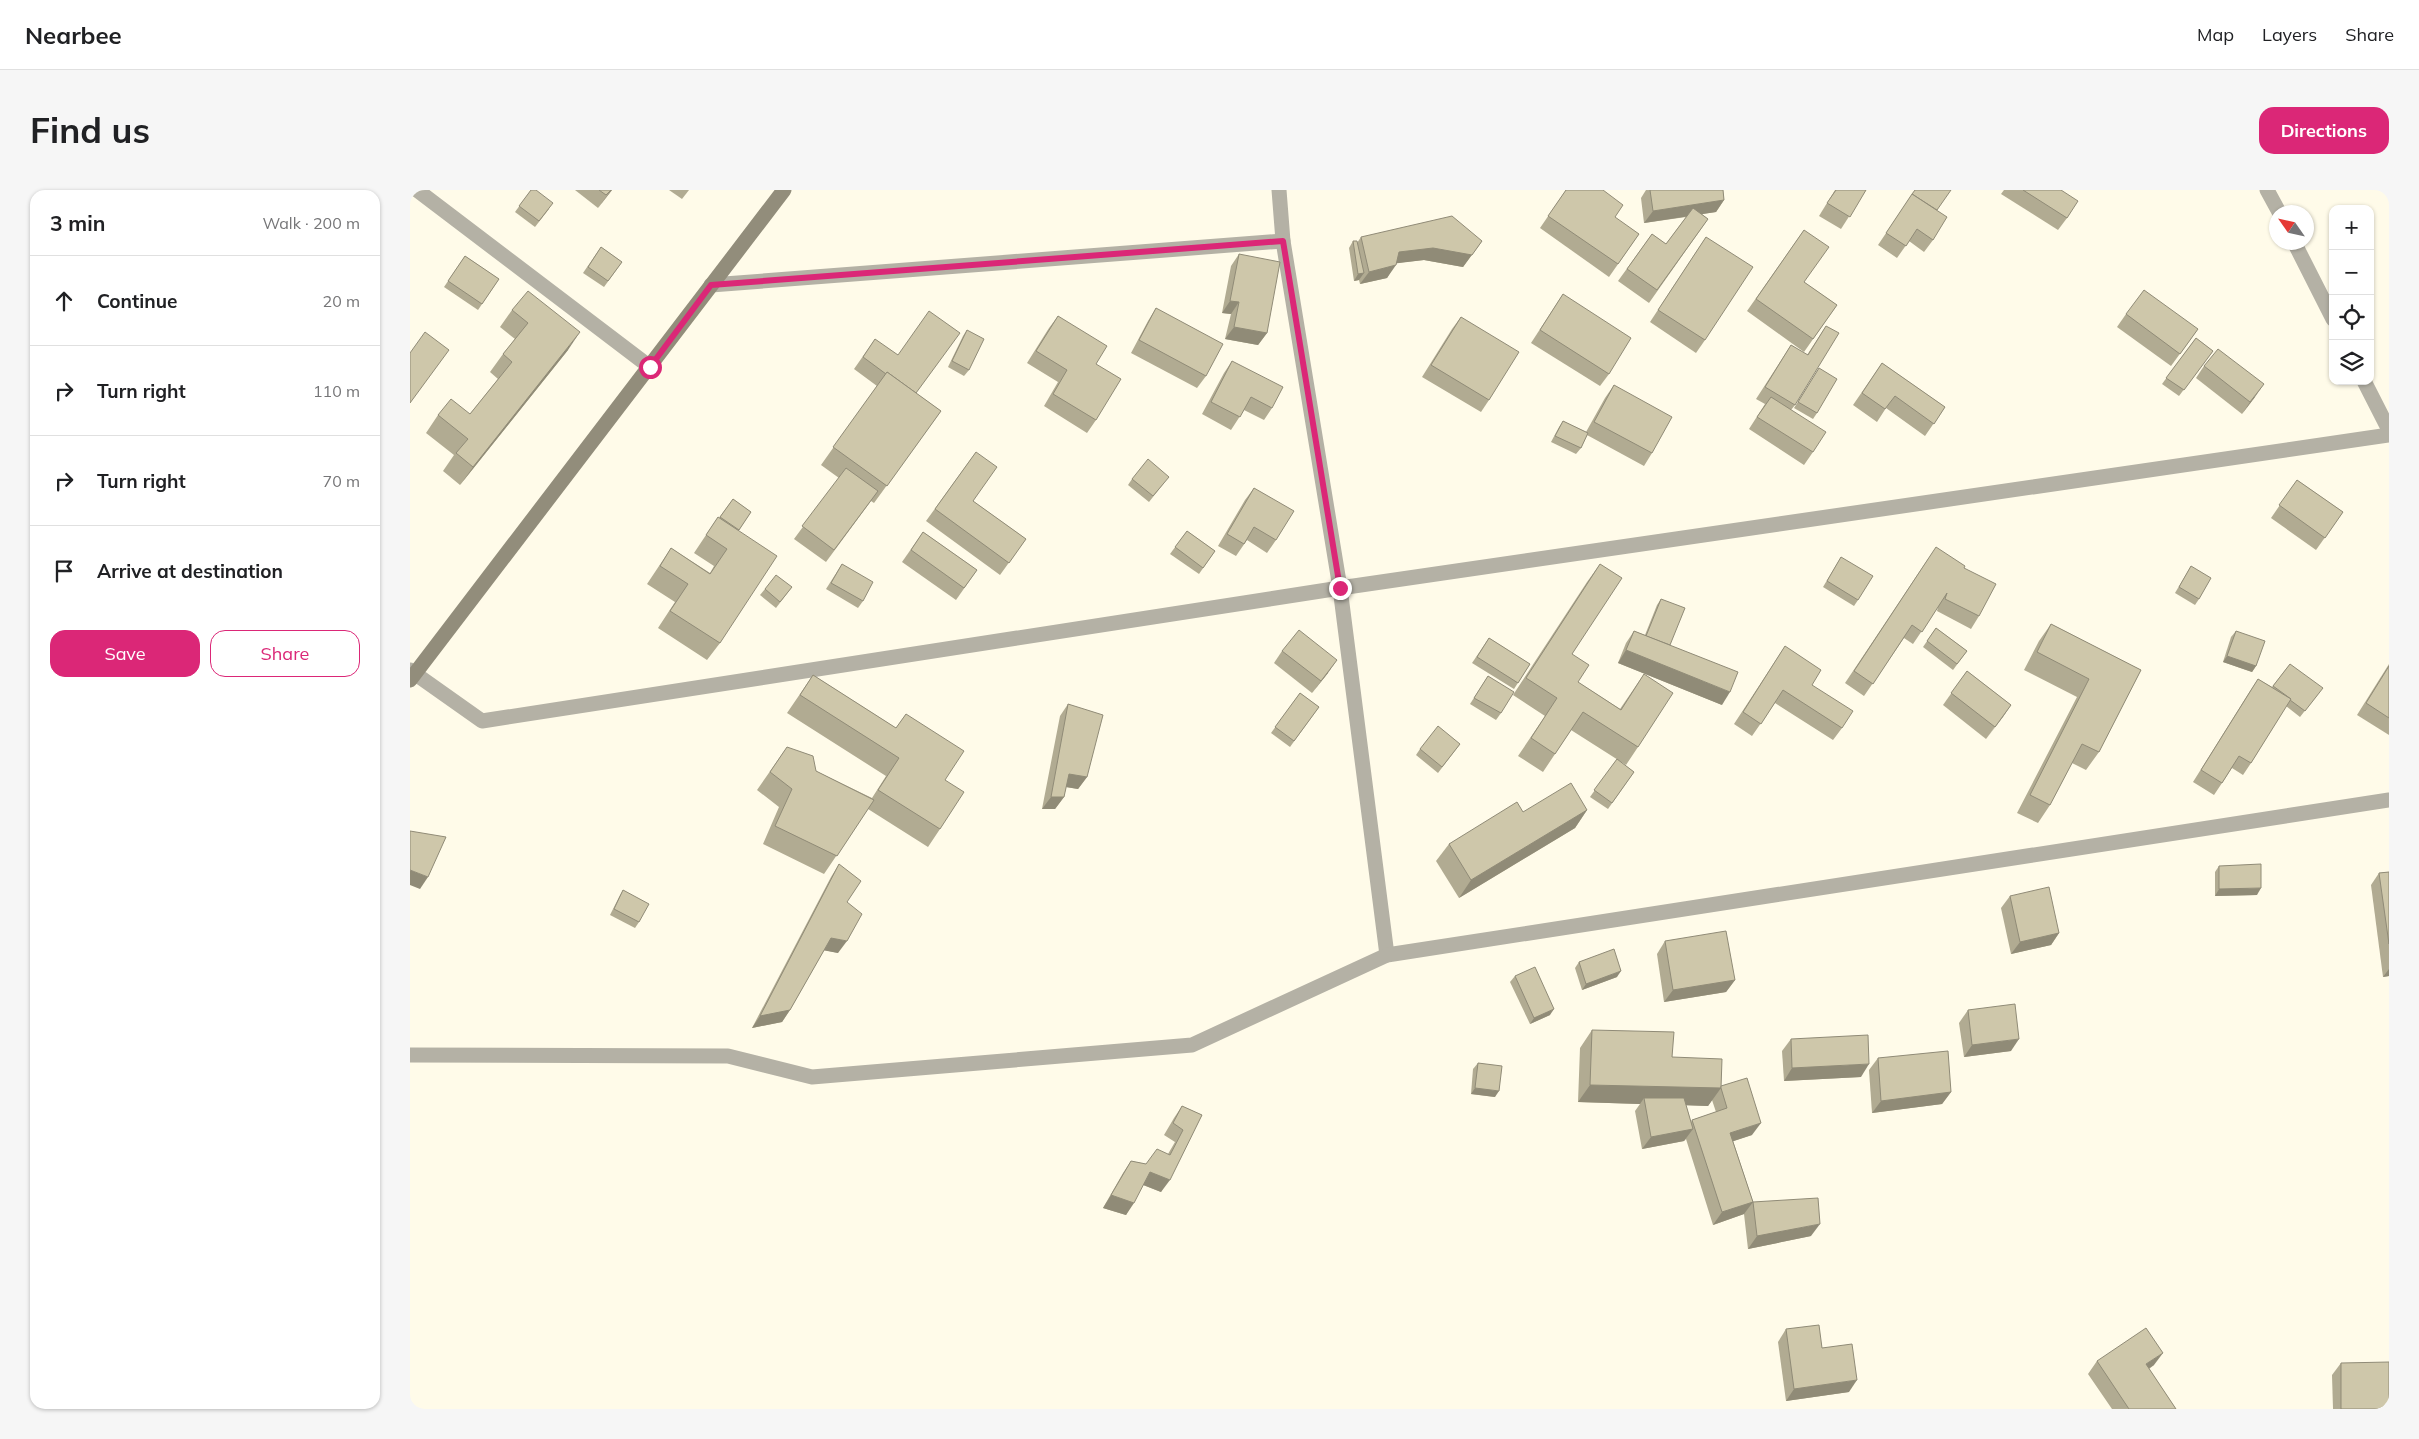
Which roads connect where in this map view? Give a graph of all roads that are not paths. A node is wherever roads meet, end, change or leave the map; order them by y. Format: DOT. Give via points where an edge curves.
graph roads {
  1 [pos="418,190"];
  2 [pos="784,190"];
  3 [pos="1279,190"];
  4 [pos="2267,190"];
  5 [pos="2275,205"];
  6 [pos="1283,241"];
  7 [pos="2298,250"];
  8 [pos="711,285"];
  9 [pos="2329,311"];
  10 [pos="650,367"];
  11 [pos="2366,385"];
  12 [pos="2389,430"];
  13 [pos="2389,435"];
  14 [pos="1340,588"];
  15 [pos="412,675"];
  16 [pos="2389,800"];
  17 [pos="1387,956"];
  18 [pos="410,1055"];
  1 -- 10 [label="street"];
  2 -- 8 [label="street"];
  3 -- 6 [label="street"];
  4 -- 5 [label="street"];
  6 -- 8 [label="street"];
  6 -- 14 [label="street"];
  7 -- 9 [label="street"];
  8 -- 10 [label="street"];
  10 -- 15 [label="street"];
  11 -- 12 [label="street"];
  13 -- 14 [label="street"];
  14 -- 15 [label="street" via="482,722"];
  14 -- 17 [label="street"];
  16 -- 17 [label="street"];
  17 -- 18 [label="street" via="1192,1045 812,1076 728,1056"];
}
